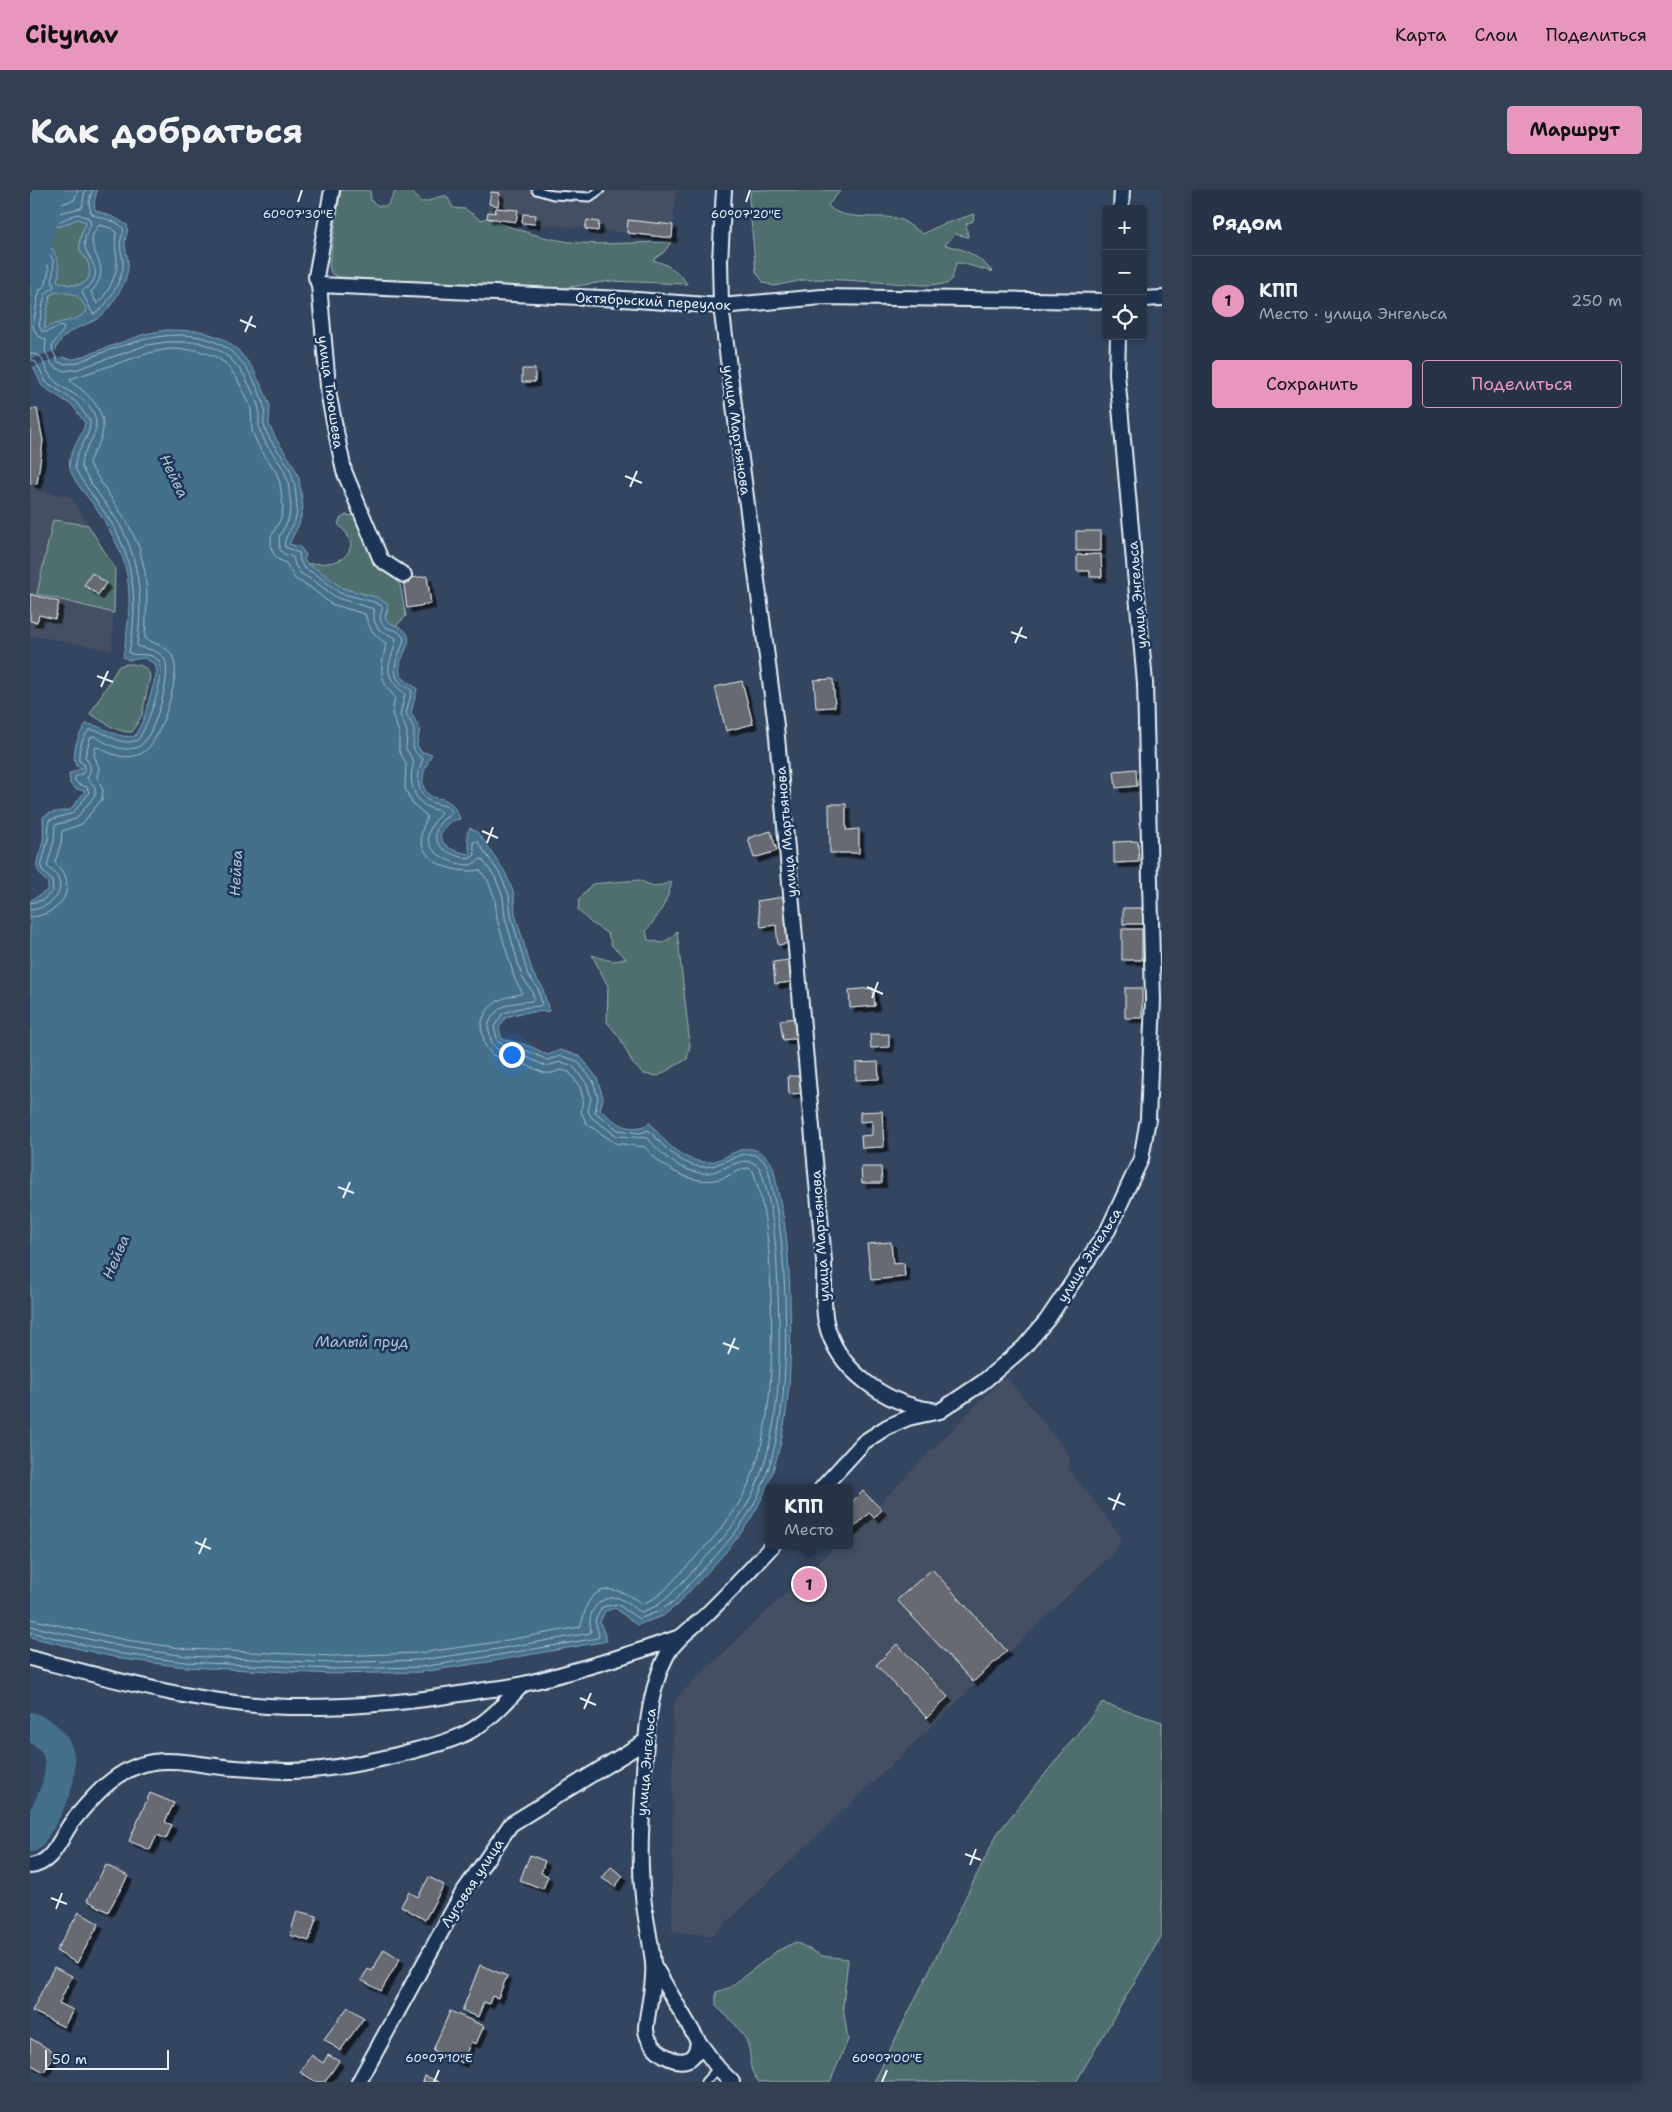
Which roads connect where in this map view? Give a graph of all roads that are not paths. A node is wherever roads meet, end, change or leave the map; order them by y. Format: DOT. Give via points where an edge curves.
graph roads {
  1 [pos="332,190"];
  2 [pos="536,190"];
  3 [pos="600,190"];
  4 [pos="724,190"];
  5 [pos="1122,190"];
  6 [pos="1121,205"];
  7 [pos="319,285"];
  8 [pos="1162,298"];
  9 [pos="1147,299"];
  10 [pos="1102,301"];
  11 [pos="720,306"];
  12 [pos="1118,340"];
  13 [pos="404,575"];
  14 [pos="940,1411"];
  15 [pos="826,1484"];
  16 [pos="770,1549"];
  17 [pos="680,1637"];
  18 [pos="30,1658"];
  19 [pos="522,1684"];
  20 [pos="646,1741"];
  21 [pos="30,1866"];
  22 [pos="653,1964"];
  23 [pos="698,2041"];
  24 [pos="718,2068"];
  25 [pos="359,2082"];
  26 [pos="705,2082"];
  27 [pos="732,2082"];
  1 -- 7 [label="street, улица Тююшева" via="316,277"];
  2 -- 3 [label="lane" via="553,195 590,197"];
  4 -- 11 [label="street, улица Мартьянова"];
  5 -- 6 [label="street"];
  7 -- 11 [label="street, Октябрьский переулок"];
  7 -- 13 [label="street, улица Тююшева" via="329,397 344,471 381,560"];
  8 -- 9 [label="street"];
  10 -- 11 [label="street, Октябрьский переулок" via="822,297"];
  11 -- 14 [label="street, улица Мартьянова" via="776,726 824,1261 825,1321 834,1348 866,1381 915,1408"];
  12 -- 14 [label="street, улица Энгельса" via="1117,374 1145,683 1153,1000 1148,1119 1142,1159 1108,1230 1047,1320 1024,1347 983,1382"];
  14 -- 15 [label="street, улица Энгельса" via="908,1418 887,1427 864,1442"];
  16 -- 17 [label="street, улица Энгельса"];
  17 -- 19 [label="street"];
  17 -- 20 [label="street, улица Энгельса" via="661,1670 649,1710"];
  18 -- 19 [label="street" via="164,1692 290,1707 379,1704"];
  19 -- 21 [label="street" via="492,1716 473,1729 455,1739 398,1755 291,1771 177,1762 152,1762 135,1768 116,1777 99,1792 44,1862"];
  20 -- 22 [label="street, улица Энгельса" via="640,1865"];
  20 -- 25 [label="street, Луговая улица" via="511,1824 462,1894"];
  22 -- 23 [label="street, улица Энгельса"];
  22 -- 23 [label="street, улица Энгельса" via="646,2030 651,2042 658,2051 678,2062 691,2057 698,2049"];
  23 -- 24 [label="street"];
  24 -- 26 [label="lane"];
  24 -- 27 [label="street"];
}
